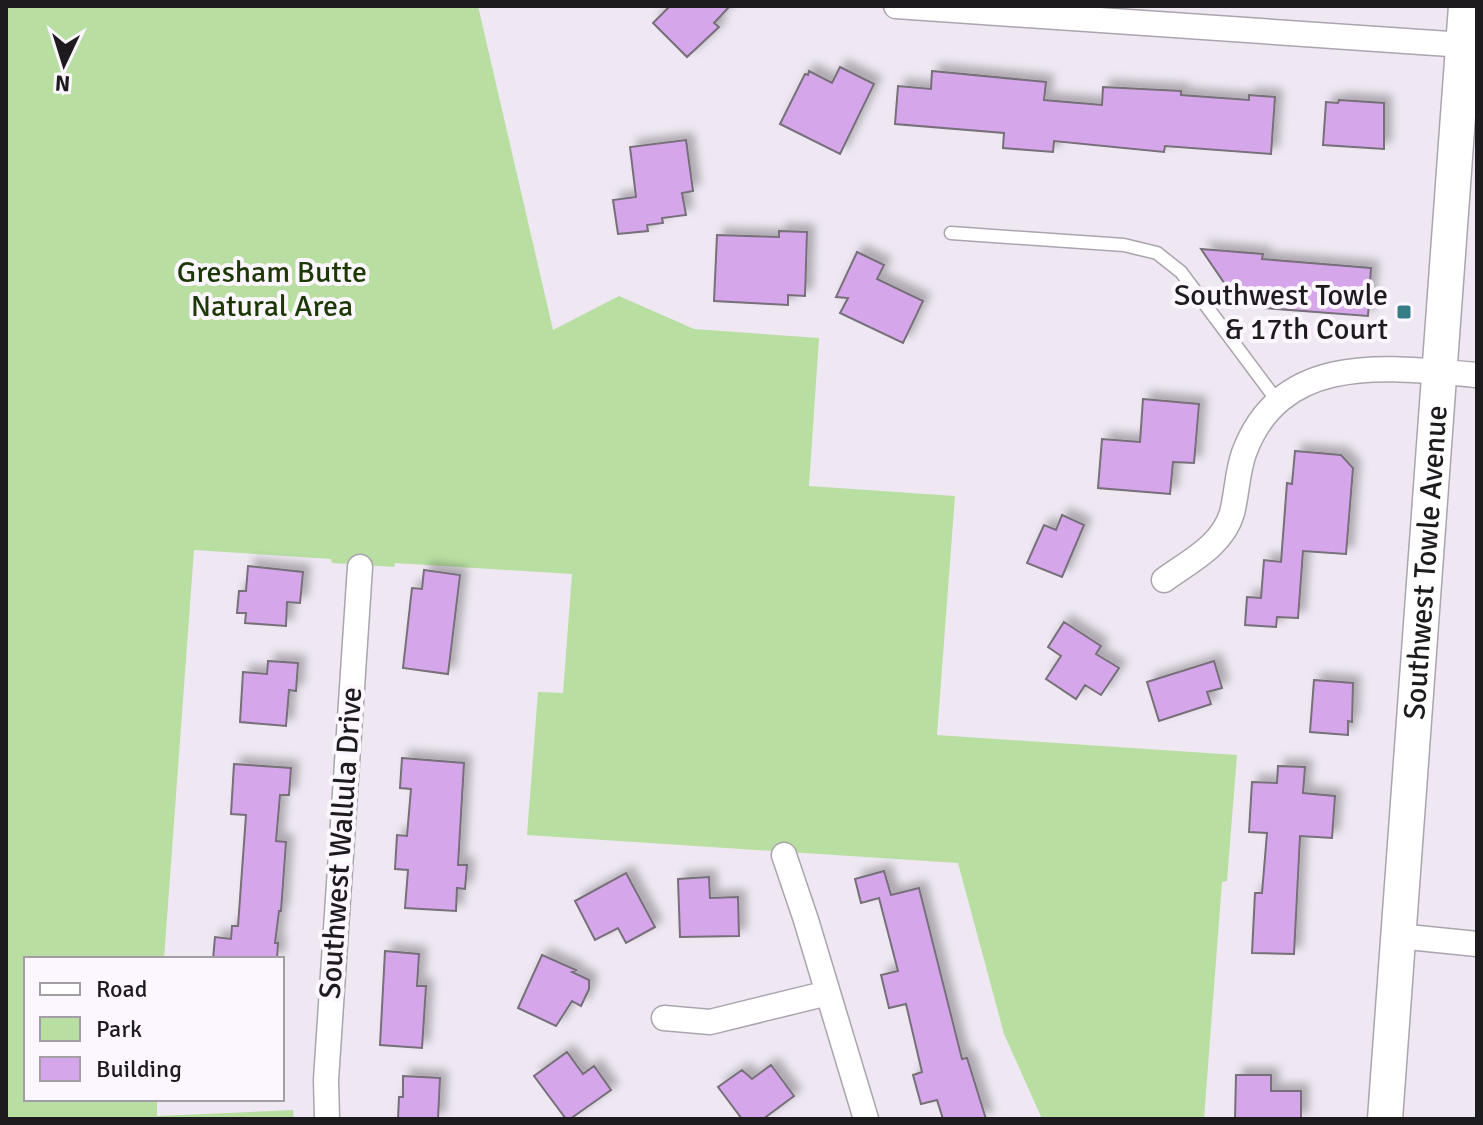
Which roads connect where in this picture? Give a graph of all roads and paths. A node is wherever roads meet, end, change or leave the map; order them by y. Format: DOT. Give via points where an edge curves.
graph roads {
  1 [pos="896,6"];
  2 [pos="1466,6"];
  3 [pos="1227,17"];
  4 [pos="1464,45"];
  5 [pos="951,233"];
  6 [pos="1440,372"];
  7 [pos="1477,375"];
  8 [pos="1278,402"];
  9 [pos="360,567"];
  10 [pos="1164,580"];
  11 [pos="784,855"];
  12 [pos="1398,936"];
  13 [pos="1477,944"];
  14 [pos="828,993"];
  15 [pos="664,1018"];
  16 [pos="327,1119"];
  17 [pos="866,1119"];
  18 [pos="1385,1119"];
  1 -- 3 [label="street"];
  2 -- 4 [label="main road, Southwest Towle Avenue"];
  3 -- 4 [label="street"];
  4 -- 6 [label="main road, Southwest Towle Avenue"];
  5 -- 8 [label="lane" via="1124,245 1157,253 1181,272"];
  6 -- 7 [label="street"];
  6 -- 8 [label="street" via="1336,372"];
  6 -- 12 [label="main road, Southwest Towle Avenue"];
  8 -- 10 [label="street" via="1245,450 1224,533"];
  9 -- 16 [label="street, Southwest Wallula Drive"];
  11 -- 14 [label="street"];
  12 -- 13 [label="street"];
  12 -- 18 [label="main road, Southwest Towle Avenue"];
  14 -- 15 [label="street" via="710,1022"];
  14 -- 17 [label="street"];
}
